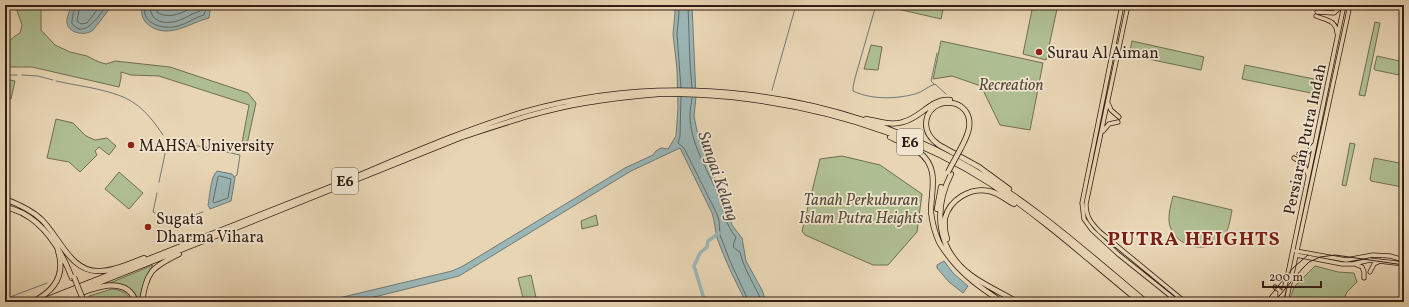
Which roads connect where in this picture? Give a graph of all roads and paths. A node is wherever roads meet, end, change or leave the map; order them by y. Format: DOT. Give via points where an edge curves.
graph roads {
  1 [pos="1122,5"];
  2 [pos="1128,5"];
  3 [pos="1344,5"];
  4 [pos="1349,5"];
  5 [pos="1342,19"];
  6 [pos="1343,35"];
  7 [pos="1337,40"];
  8 [pos="708,93"];
  9 [pos="1108,100"];
  10 [pos="1102,105"];
  11 [pos="851,116"];
  12 [pos="1104,116"];
  13 [pos="1097,128"];
  14 [pos="876,129"];
  15 [pos="1101,132"];
  16 [pos="1315,144"];
  17 [pos="962,149"];
  18 [pos="1299,154"];
  19 [pos="1294,158"];
  20 [pos="949,173"];
  21 [pos="1308,176"];
  22 [pos="5,199"];
  23 [pos="1021,199"];
  24 [pos="5,207"];
  25 [pos="1030,212"];
  26 [pos="224,231"];
  27 [pos="1300,242"];
  28 [pos="58,243"];
  29 [pos="944,250"];
  30 [pos="1295,253"];
  31 [pos="1306,253"];
  32 [pos="953,256"];
  33 [pos="1367,256"];
  34 [pos="1305,258"];
  35 [pos="1404,260"];
  36 [pos="1369,261"];
  37 [pos="1381,261"];
  38 [pos="1353,264"];
  39 [pos="1404,264"];
  40 [pos="1295,266"];
  41 [pos="1370,272"];
  42 [pos="1364,278"];
  43 [pos="1275,287"];
  44 [pos="32,302"];
  45 [pos="40,302"];
  46 [pos="51,302"];
  47 [pos="59,302"];
  48 [pos="82,302"];
  49 [pos="136,302"];
  50 [pos="142,302"];
  51 [pos="1002,302"];
  52 [pos="1017,302"];
  53 [pos="1140,302"];
  54 [pos="1146,302"];
  55 [pos="1178,302"];
  56 [pos="1185,302"];
  57 [pos="1280,302"];
  58 [pos="1286,302"];
  1 -- 10 [label="main road"];
  2 -- 9 [label="main road"];
  3 -- 5 [label="main road, Persiaran Putra Indah"];
  3 -- 7 [label="main road" via="1334,13 1317,14 1335,26"];
  4 -- 5 [label="main road" via="1346,16"];
  4 -- 6 [label="main road, Persiaran Putra Indah"];
  5 -- 6 [label="main road"];
  5 -- 7 [label="main road, Persiaran Putra Indah"];
  6 -- 27 [label="main road, Persiaran Putra Indah"];
  7 -- 16 [label="main road, Persiaran Putra Indah"];
  8 -- 11 [label="highway, E6" via="762,96"];
  8 -- 14 [label="highway, E6" via="804,108"];
  8 -- 26 [label="highway, E6" via="659,92 583,103 526,116 462,137"];
  9 -- 12 [label="main road"];
  9 -- 15 [label="main road" via="1111,110 1118,119"];
  10 -- 12 [label="main road"];
  10 -- 13 [label="main road"];
  11 -- 17 [label="highway" via="901,123 938,101 956,101 967,108 972,120 971,132"];
  11 -- 23 [label="highway, E6" via="894,131 949,156"];
  12 -- 13 [label="main road"];
  12 -- 15 [label="main road"];
  13 -- 55 [label="main road" via="1082,203 1084,219 1109,246"];
  14 -- 25 [label="highway, E6" via="959,165"];
  14 -- 29 [label="highway" via="917,151 929,164 934,176 932,218"];
  15 -- 56 [label="main road" via="1086,204 1089,220 1117,247"];
  16 -- 18 [label="main road" via="1308,152"];
  16 -- 21 [label="main road, Persiaran Putra Indah"];
  17 -- 20 [label="highway"];
  17 -- 23 [label="highway" via="969,127 967,114 963,108 955,104 946,102 937,105 930,112 926,122 932,140 987,172"];
  19 -- 21 [label="main road" via="1304,164"];
  20 -- 29 [label="highway" via="940,189 936,212"];
  20 -- 32 [label="highway" via="939,212 942,234"];
  21 -- 30 [label="main road, Persiaran Putra Indah"];
  22 -- 28 [label="highway" via="33,212 48,226"];
  23 -- 54 [label="highway, E6"];
  24 -- 28 [label="highway" via="13,208 29,217"];
  25 -- 32 [label="highway" via="989,191 976,191 964,195 952,205 945,218 945,234"];
  25 -- 53 [label="highway, E6"];
  26 -- 28 [label="highway" via="102,272 81,267"];
  26 -- 45 [label="highway, E6"];
  26 -- 46 [label="highway, E6"];
  26 -- 50 [label="highway" via="155,268 146,283"];
  27 -- 30 [label="main road, Persiaran Putra Indah"];
  27 -- 31 [label="main road"];
  28 -- 44 [label="highway" via="60,271 57,280 48,293"];
  28 -- 48 [label="highway, bridge"];
  29 -- 51 [label="highway" via="954,264 977,286"];
  30 -- 31 [label="main road"];
  30 -- 34 [label="main road"];
  30 -- 40 [label="main road, Persiaran Putra Indah"];
  30 -- 57 [label="main road, Persiaran Putra Indah"];
  31 -- 33 [label="main road" via="1346,260"];
  32 -- 52 [label="highway" via="971,276"];
  33 -- 35 [label="main road" via="1383,255"];
  33 -- 36 [label="main road"];
  34 -- 38 [label="main road"];
  34 -- 40 [label="main road" via="1299,259"];
  36 -- 37 [label="main road"];
  36 -- 38 [label="main road"];
  37 -- 39 [label="main road"];
  37 -- 41 [label="main road" via="1374,264"];
  38 -- 42 [label="main road" via="1362,267"];
  40 -- 58 [label="main road, Persiaran Putra Indah"];
  43 -- 57 [label="main road" via="1280,291"];
  47 -- 49 [label="highway" via="113,284 128,290"];
}
